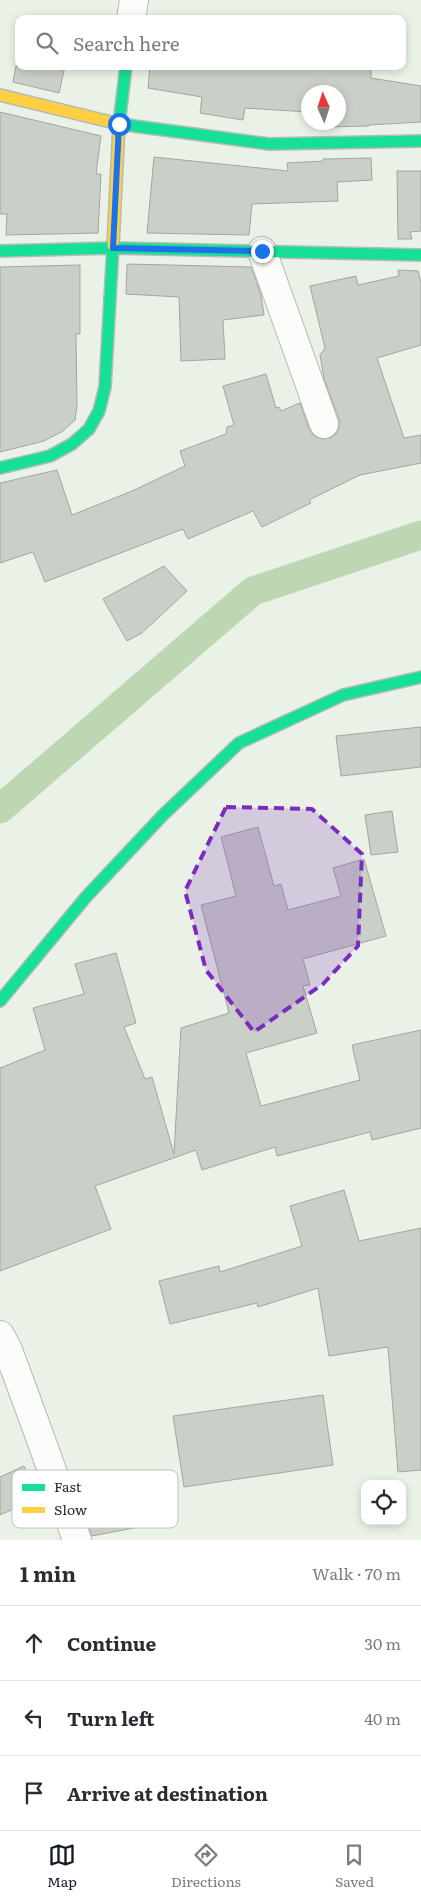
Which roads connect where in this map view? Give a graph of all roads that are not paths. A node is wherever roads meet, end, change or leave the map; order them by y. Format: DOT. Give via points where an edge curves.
graph roads {
  1 [pos="134,0"];
  2 [pos="132,15"];
  3 [pos="126,70"];
  4 [pos="0,95"];
  5 [pos="119,124"];
  6 [pos="421,141"];
  7 [pos="113,248"];
  8 [pos="0,251"];
  9 [pos="262,251"];
  10 [pos="421,255"];
  11 [pos="324,424"];
  12 [pos="0,468"];
  13 [pos="421,677"];
  14 [pos="0,1001"];
  15 [pos="0,1335"];
  16 [pos="52,1470"];
  17 [pos="73,1528"];
  18 [pos="77,1540"];
  1 -- 2 [label="street"];
  3 -- 5 [label="street"];
  4 -- 5 [label="street"];
  5 -- 6 [label="street" via="269,144"];
  5 -- 7 [label="street"];
  7 -- 8 [label="street"];
  7 -- 9 [label="street"];
  7 -- 12 [label="street" via="105,387 99,411 89,429 72,444 50,456"];
  9 -- 10 [label="street"];
  9 -- 11 [label="street"];
  13 -- 14 [label="street" via="343,695 239,743 163,815 93,890"];
  15 -- 16 [label="street"];
  17 -- 18 [label="street"];
}
